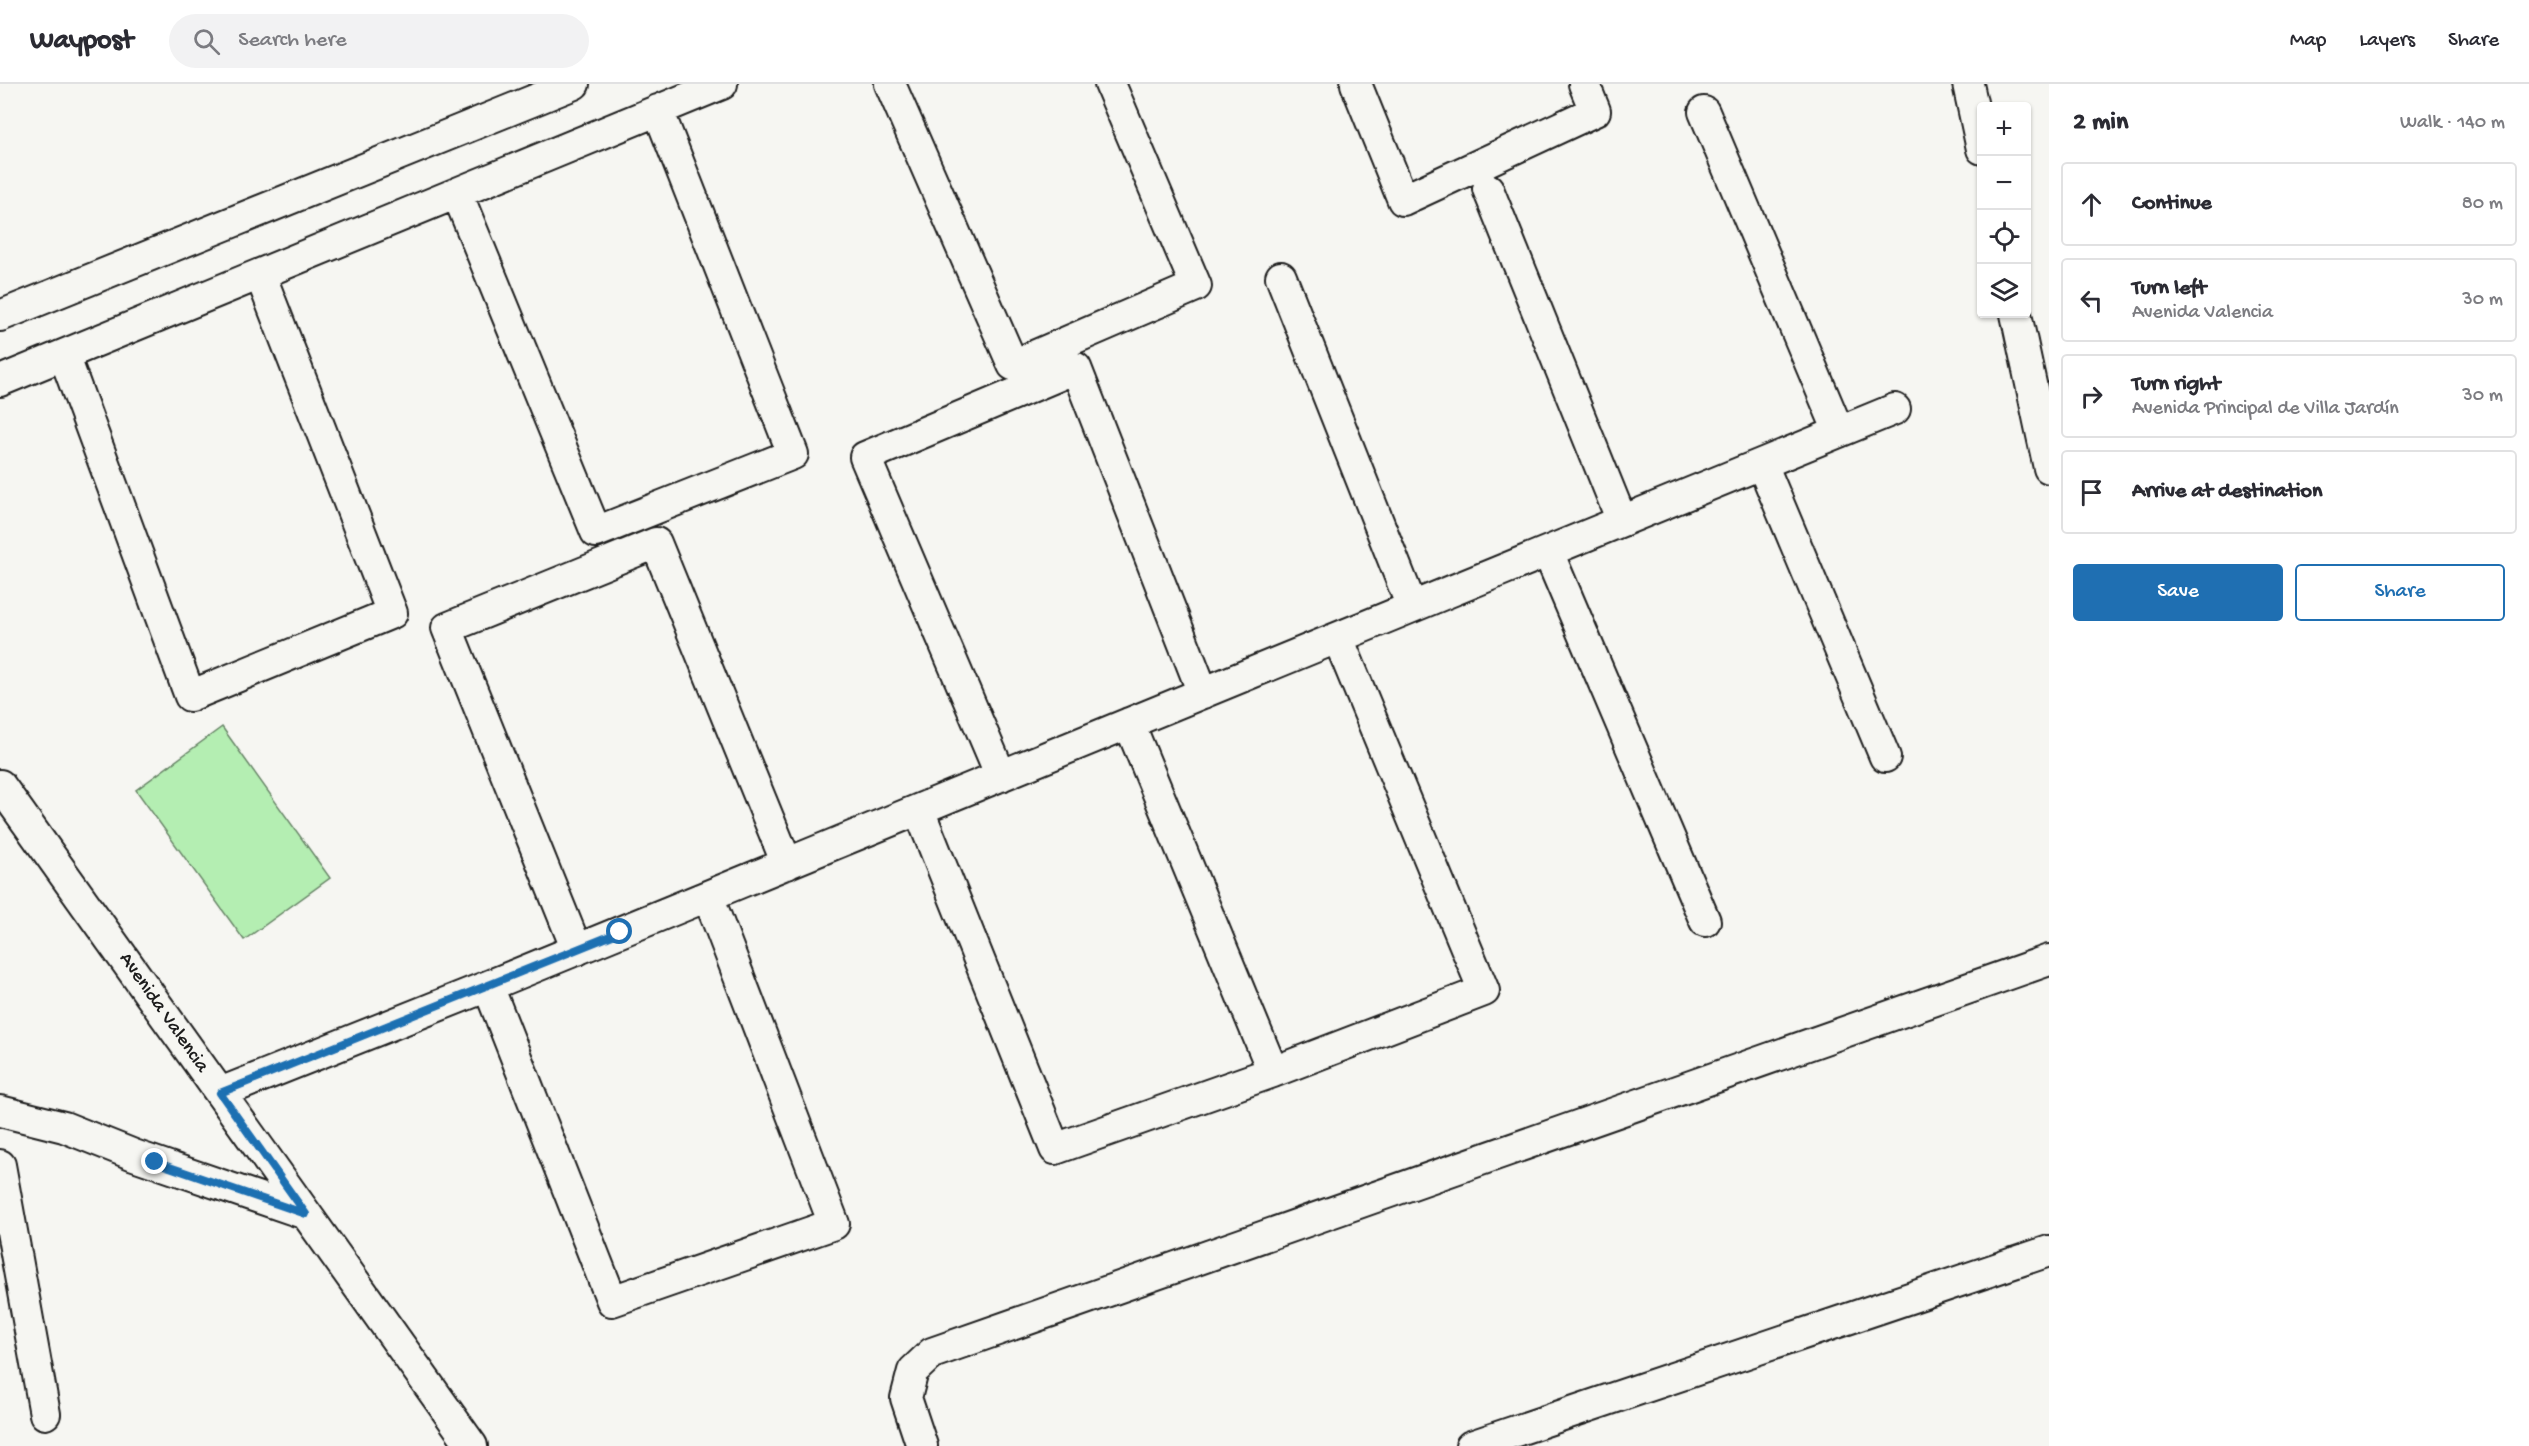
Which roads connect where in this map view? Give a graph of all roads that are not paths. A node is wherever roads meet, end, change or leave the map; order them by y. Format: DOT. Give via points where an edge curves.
graph roads {
  1 [pos="574,84"];
  2 [pos="722,84"];
  3 [pos="890,84"];
  4 [pos="1110,84"];
  5 [pos="1356,84"];
  6 [pos="1584,84"];
  7 [pos="1968,84"];
  8 [pos="658,110"];
  9 [pos="1704,112"];
  10 [pos="1977,126"];
  11 [pos="1488,189"];
  12 [pos="458,193"];
  13 [pos="260,274"];
  14 [pos="1281,277"];
  15 [pos="0,316"];
  16 [pos="2017,318"];
  17 [pos="64,355"];
  18 [pos="0,381"];
  19 [pos="1895,409"];
  20 [pos="1839,432"];
  21 [pos="1762,464"];
  22 [pos="2049,468"];
  23 [pos="1622,521"];
  24 [pos="1548,552"];
  25 [pos="1412,607"];
  26 [pos="1338,638"];
  27 [pos="1203,693"];
  28 [pos="1130,723"];
  29 [pos="1885,757"];
  30 [pos="1001,776"];
  31 [pos="0,785"];
  32 [pos="919,810"];
  33 [pos="787,864"];
  34 [pos="708,896"];
  35 [pos="1705,921"];
  36 [pos="577,950"];
  37 [pos="2049,960"];
  38 [pos="488,986"];
  39 [pos="1273,1072"];
  40 [pos="220,1093"];
  41 [pos="0,1111"];
  42 [pos="0,1165"];
  43 [pos="306,1214"];
  44 [pos="2049,1251"];
  45 [pos="45,1414"];
  46 [pos="472,1446"];
  47 [pos="922,1446"];
  48 [pos="1471,1446"];
  1 -- 15 [label="street"];
  2 -- 8 [label="street"];
  3 -- 4 [label="street" via="1013,365 1196,286"];
  5 -- 6 [label="street" via="1403,200 1595,111"];
  7 -- 10 [label="street"];
  8 -- 12 [label="street"];
  8 -- 12 [label="street" via="794,454 596,532"];
  9 -- 20 [label="street"];
  11 -- 23 [label="street"];
  12 -- 13 [label="street"];
  13 -- 17 [label="street"];
  13 -- 17 [label="street" via="392,613 190,696"];
  14 -- 25 [label="street"];
  16 -- 22 [label="street"];
  17 -- 18 [label="street"];
  19 -- 20 [label="street"];
  20 -- 21 [label="street"];
  21 -- 23 [label="street"];
  21 -- 29 [label="street"];
  23 -- 24 [label="street"];
  24 -- 25 [label="street"];
  24 -- 35 [label="street"];
  25 -- 26 [label="street"];
  26 -- 27 [label="street"];
  26 -- 39 [label="street" via="1484,991"];
  27 -- 28 [label="street"];
  27 -- 30 [label="street" via="1076,369 865,458"];
  28 -- 30 [label="street"];
  28 -- 39 [label="street"];
  30 -- 32 [label="street"];
  31 -- 40 [label="street, Avenida Valencia"];
  32 -- 33 [label="street"];
  32 -- 39 [label="street" via="1055,1149"];
  33 -- 34 [label="street"];
  33 -- 36 [label="street" via="656,543 458,623 447,628"];
  34 -- 36 [label="street"];
  34 -- 38 [label="street" via="834,1224 612,1301"];
  36 -- 38 [label="street"];
  37 -- 47 [label="street" via="932,1353 912,1371 906,1398"];
  38 -- 40 [label="street"];
  40 -- 43 [label="street, Avenida Valencia"];
  41 -- 43 [label="street" via="64,1127"];
  42 -- 45 [label="street"];
  43 -- 46 [label="street, Avenida Valencia"];
  44 -- 48 [label="street"];
}
